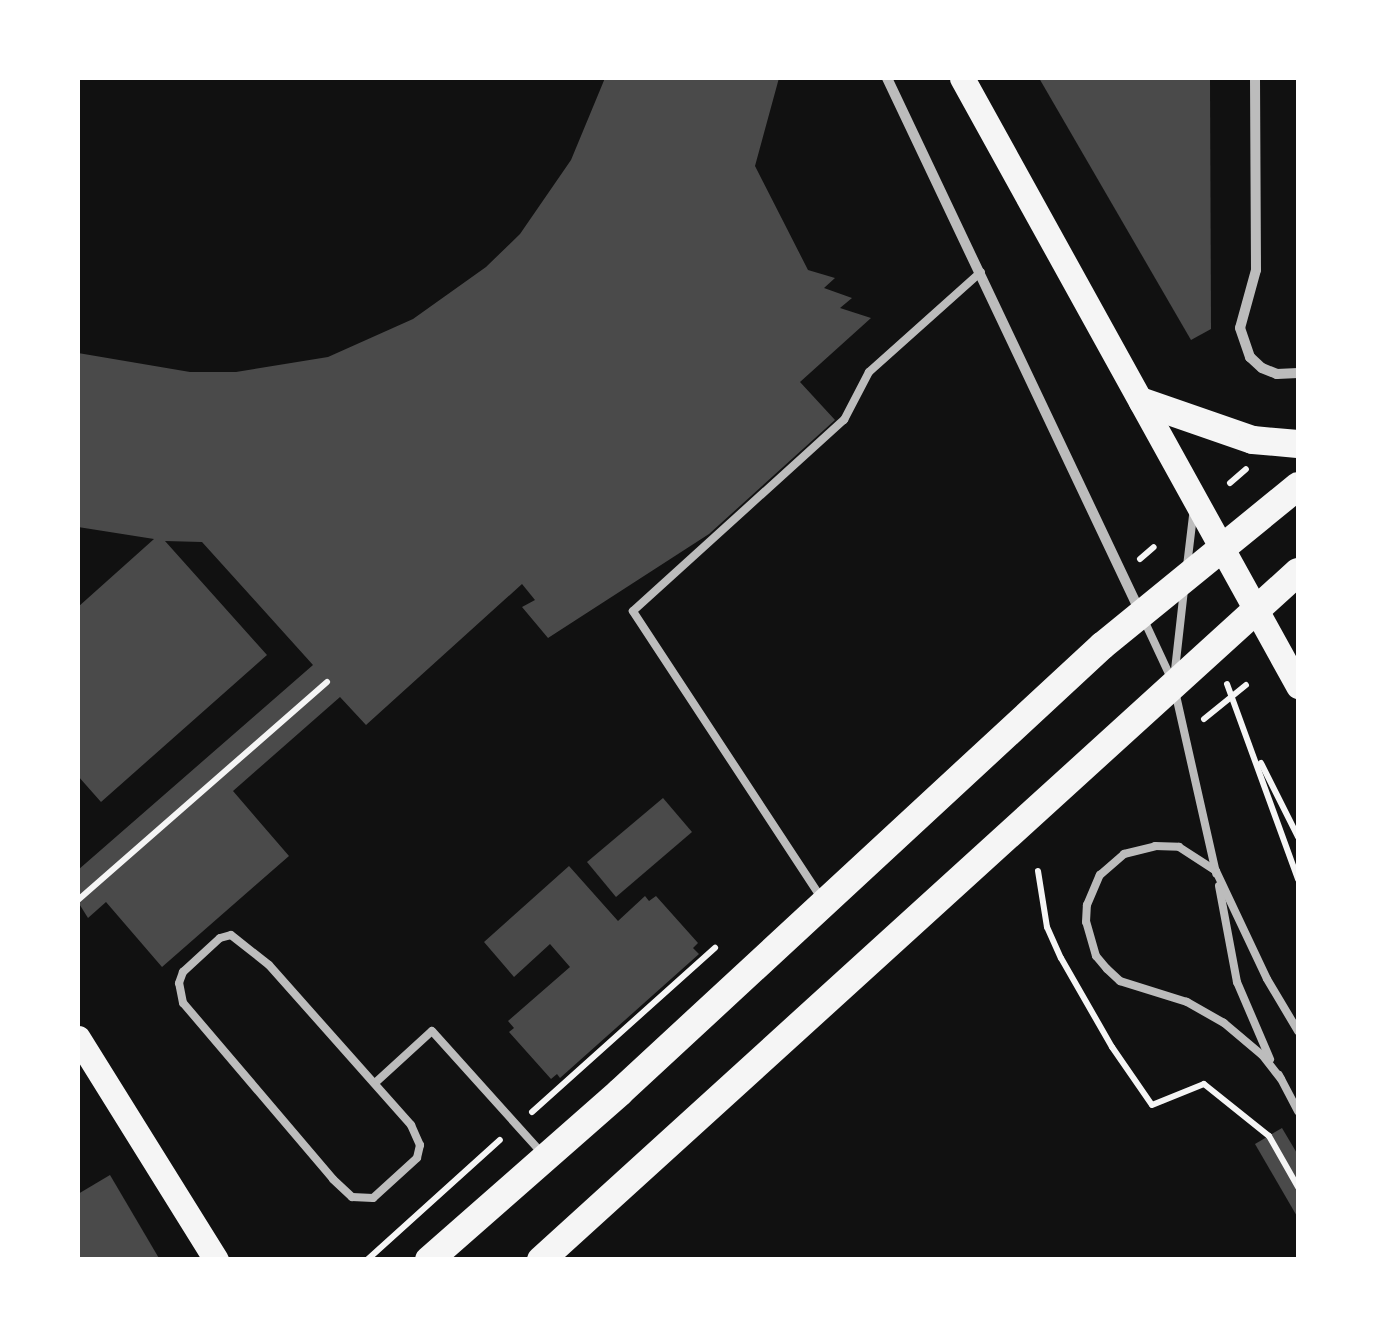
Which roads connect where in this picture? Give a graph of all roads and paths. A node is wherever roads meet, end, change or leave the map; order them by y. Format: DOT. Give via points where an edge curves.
graph roads {
  1 [pos="887,78"];
  2 [pos="962,78"];
  3 [pos="1255,78"];
  4 [pos="982,272"];
  5 [pos="1298,373"];
  6 [pos="1143,402"];
  7 [pos="1298,444"];
  8 [pos="1298,486"];
  9 [pos="1195,496"];
  10 [pos="1224,548"];
  11 [pos="1152,553"];
  12 [pos="1139,560"];
  13 [pos="1298,572"];
  14 [pos="1186,578"];
  15 [pos="1257,607"];
  16 [pos="1142,614"];
  17 [pos="327,682"];
  18 [pos="1173,682"];
  19 [pos="1227,684"];
  20 [pos="1246,685"];
  21 [pos="1298,686"];
  22 [pos="1234,695"];
  23 [pos="1203,720"];
  24 [pos="1249,740"];
  25 [pos="1298,837"];
  26 [pos="1038,871"];
  27 [pos="1216,871"];
  28 [pos="1298,879"];
  29 [pos="78,900"];
  30 [pos="823,900"];
  31 [pos="716,948"];
  32 [pos="1298,1032"];
  33 [pos="78,1038"];
  34 [pos="1281,1078"];
  35 [pos="375,1083"];
  36 [pos="1298,1111"];
  37 [pos="528,1115"];
  38 [pos="499,1141"];
  39 [pos="546,1156"];
  40 [pos="1298,1187"];
  41 [pos="216,1260"];
  42 [pos="368,1260"];
  43 [pos="430,1260"];
  44 [pos="542,1260"];
  1 -- 4 [label="street"];
  2 -- 6 [label="main road"];
  3 -- 5 [label="street" via="1256,270 1240,328 1250,357 1262,368"];
  4 -- 16 [label="street"];
  4 -- 30 [label="lane" via="869,372 844,420 633,611"];
  6 -- 7 [label="highway" via="1253,440"];
  6 -- 9 [label="main road"];
  8 -- 10 [label="highway"];
  9 -- 10 [label="main road"];
  9 -- 14 [label="lane"];
  10 -- 14 [label="highway"];
  10 -- 15 [label="main road"];
  11 -- 12 [label="path"];
  13 -- 15 [label="highway"];
  14 -- 16 [label="highway"];
  14 -- 18 [label="lane"];
  15 -- 18 [label="highway"];
  15 -- 21 [label="main road"];
  16 -- 18 [label="lane"];
  16 -- 30 [label="highway"];
  17 -- 29 [label="path"];
  18 -- 27 [label="lane"];
  18 -- 44 [label="highway"];
  19 -- 22 [label="path"];
  20 -- 22 [label="path"];
  22 -- 23 [label="path"];
  22 -- 24 [label="path"];
  24 -- 25 [label="path"];
  24 -- 28 [label="path"];
  26 -- 40 [label="path" via="1061,958 1152,1105 1204,1084 1268,1136"];
  27 -- 32 [label="lane"];
  27 -- 34 [label="lane" via="1237,982"];
  27 -- 34 [label="lane" via="1179,847 1124,854 1092,889 1089,940 1120,980 1187,1002 1224,1023"];
  30 -- 39 [label="highway"];
  31 -- 37 [label="path"];
  33 -- 41 [label="main road"];
  34 -- 36 [label="lane"];
  35 -- 35 [label="lane" via="411,1125 420,1148 414,1162 372,1198 360,1200 333,1178 187,1009 180,978 220,938 241,940"];
  35 -- 39 [label="lane" via="432,1031"];
  38 -- 42 [label="path"];
  39 -- 43 [label="highway"];
}
